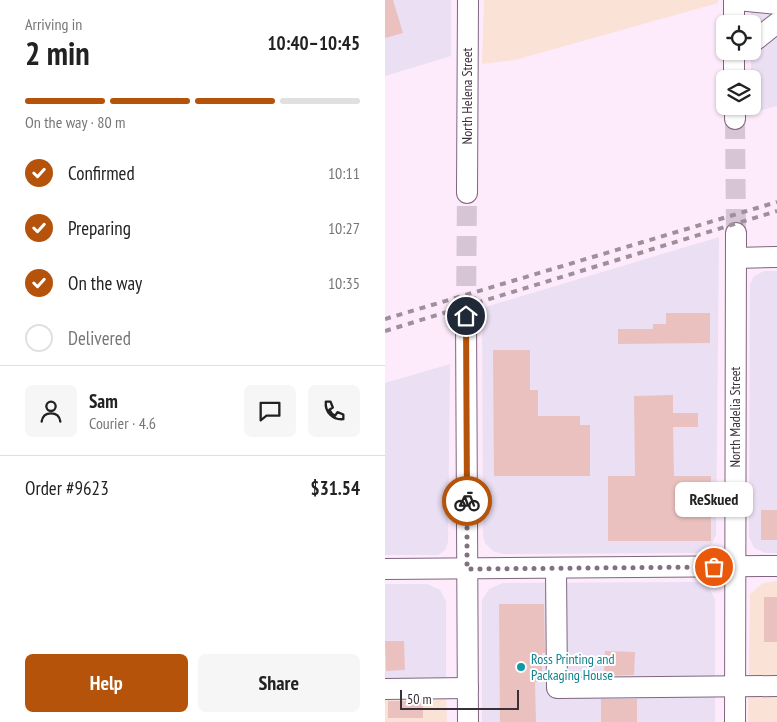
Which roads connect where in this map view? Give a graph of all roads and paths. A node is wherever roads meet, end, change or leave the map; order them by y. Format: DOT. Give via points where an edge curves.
graph roads {
  1 [pos="468,0"];
  2 [pos="735,0"];
  3 [pos="777,4"];
  4 [pos="734,15"];
  5 [pos="777,23"];
  6 [pos="761,36"];
  7 [pos="467,193"];
  8 [pos="736,232"];
  9 [pos="777,257"];
  10 [pos="736,258"];
  11 [pos="466,316"];
  12 [pos="777,566"];
  13 [pos="734,567"];
  14 [pos="556,568"];
  15 [pos="385,569"];
  16 [pos="467,569"];
  17 [pos="734,686"];
  18 [pos="777,686"];
  19 [pos="468,688"];
  20 [pos="385,689"];
  21 [pos="468,722"];
  22 [pos="735,722"];
  1 -- 7 [label="street, North Helena Street"];
  2 -- 3 [label="street"];
  2 -- 4 [label="street"];
  5 -- 6 [label="street"];
  8 -- 10 [label="street, North Madelia Street"];
  9 -- 10 [label="street"];
  10 -- 13 [label="street, North Madelia Street"];
  11 -- 16 [label="street"];
  12 -- 13 [label="street"];
  13 -- 14 [label="street"];
  13 -- 17 [label="street, North Madelia Street"];
  14 -- 16 [label="street"];
  14 -- 17 [label="street" via="557,688"];
  15 -- 16 [label="street"];
  16 -- 19 [label="street"];
  17 -- 18 [label="street"];
  17 -- 22 [label="street, North Madelia Street"];
  19 -- 20 [label="street"];
  19 -- 21 [label="street"];
}
